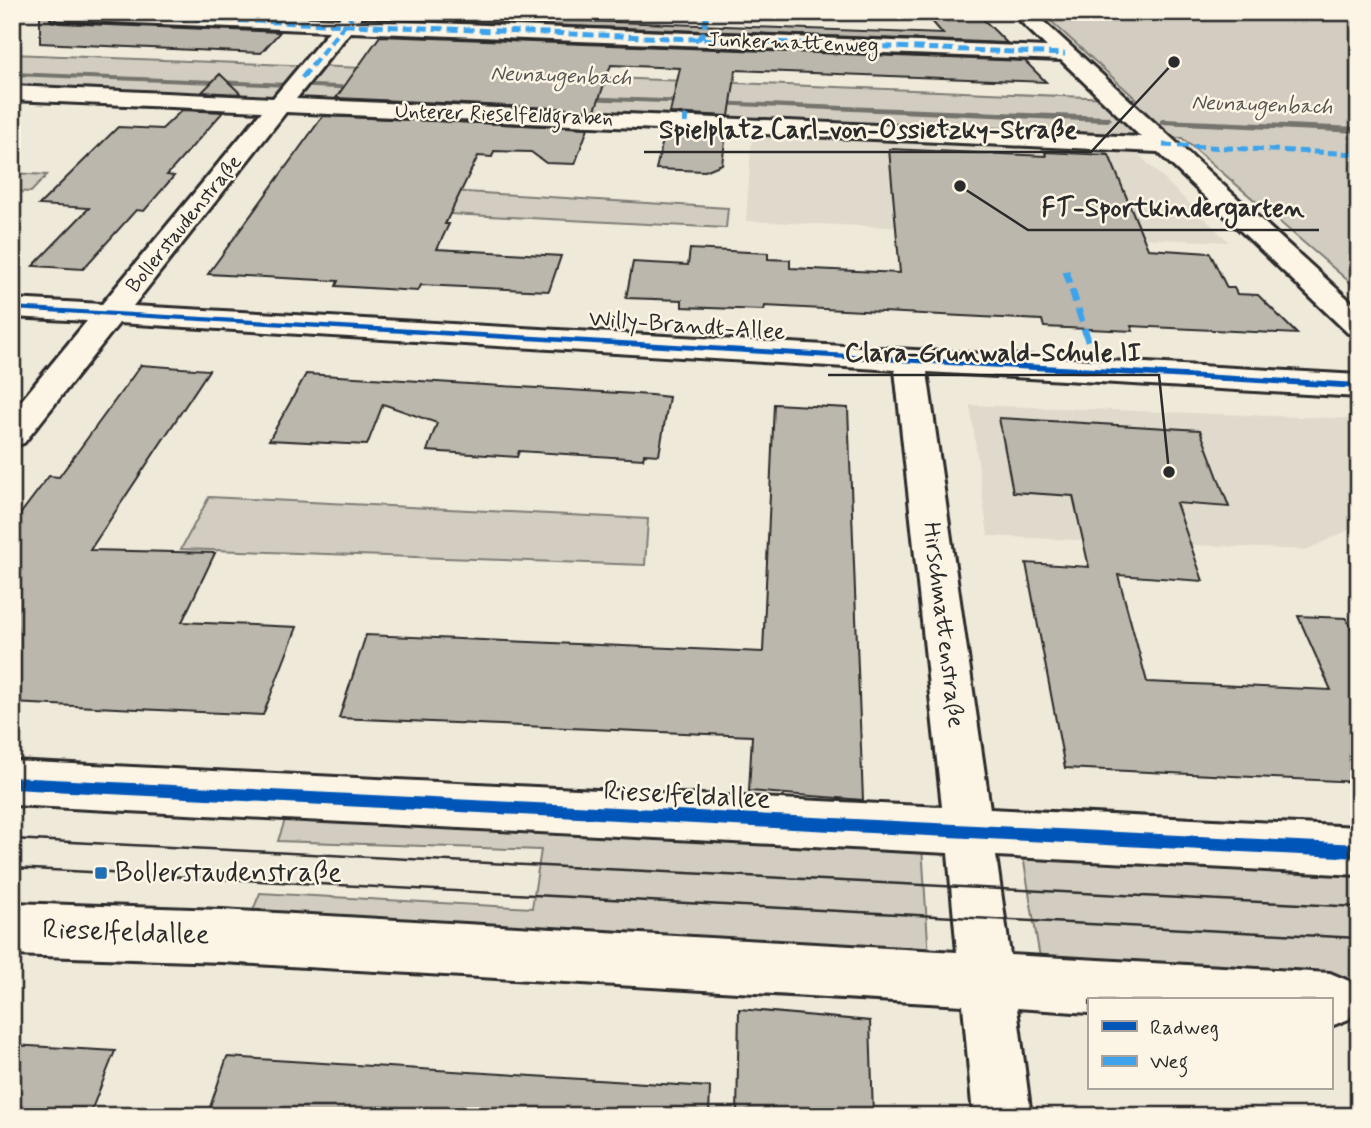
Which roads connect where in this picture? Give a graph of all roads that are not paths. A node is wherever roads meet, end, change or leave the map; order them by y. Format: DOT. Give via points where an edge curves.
graph roads {
  1 [pos="1021,12"];
  2 [pos="59,14"];
  3 [pos="349,19"];
  4 [pos="1065,54"];
  5 [pos="291,92"];
  6 [pos="12,93"];
  7 [pos="1147,129"];
  8 [pos="12,308"];
  9 [pos="112,313"];
  10 [pos="1359,326"];
  11 [pos="910,363"];
  12 [pos="1359,386"];
  13 [pos="12,435"];
  14 [pos="12,783"];
  15 [pos="968,832"];
  16 [pos="1359,850"];
  17 [pos="12,929"];
  18 [pos="987,982"];
  19 [pos="1292,998"];
  20 [pos="1332,1000"];
  21 [pos="1359,1002"];
  22 [pos="1002,1116"];
  1 -- 4 [label="street"];
  2 -- 3 [label="street, Junkermattenweg"];
  3 -- 4 [label="street, Junkermattenweg"];
  3 -- 5 [label="street, Bollerstaudenstraße"];
  4 -- 7 [label="street"];
  5 -- 6 [label="street, Unterer Rieselfeldgraben"];
  5 -- 7 [label="street, Unterer Rieselfeldgraben"];
  5 -- 9 [label="street, Bollerstaudenstraße"];
  7 -- 10 [label="street"];
  8 -- 9 [label="street, Willy-Brandt-Allee"];
  9 -- 11 [label="street, Willy-Brandt-Allee"];
  9 -- 13 [label="street, Bollerstaudenstraße"];
  11 -- 12 [label="street, Willy-Brandt-Allee"];
  11 -- 15 [label="street, Hirschmattenstraße"];
  14 -- 15 [label="street, Rieselfeldallee"];
  15 -- 16 [label="street, Rieselfeldallee"];
  15 -- 18 [label="street, Hirschmattenstraße"];
  17 -- 18 [label="street, Rieselfeldallee" via="235,937"];
  18 -- 19 [label="street, Rieselfeldallee"];
  18 -- 22 [label="street, Hirschmattenstraße"];
  20 -- 21 [label="street, Rieselfeldallee"];
}
